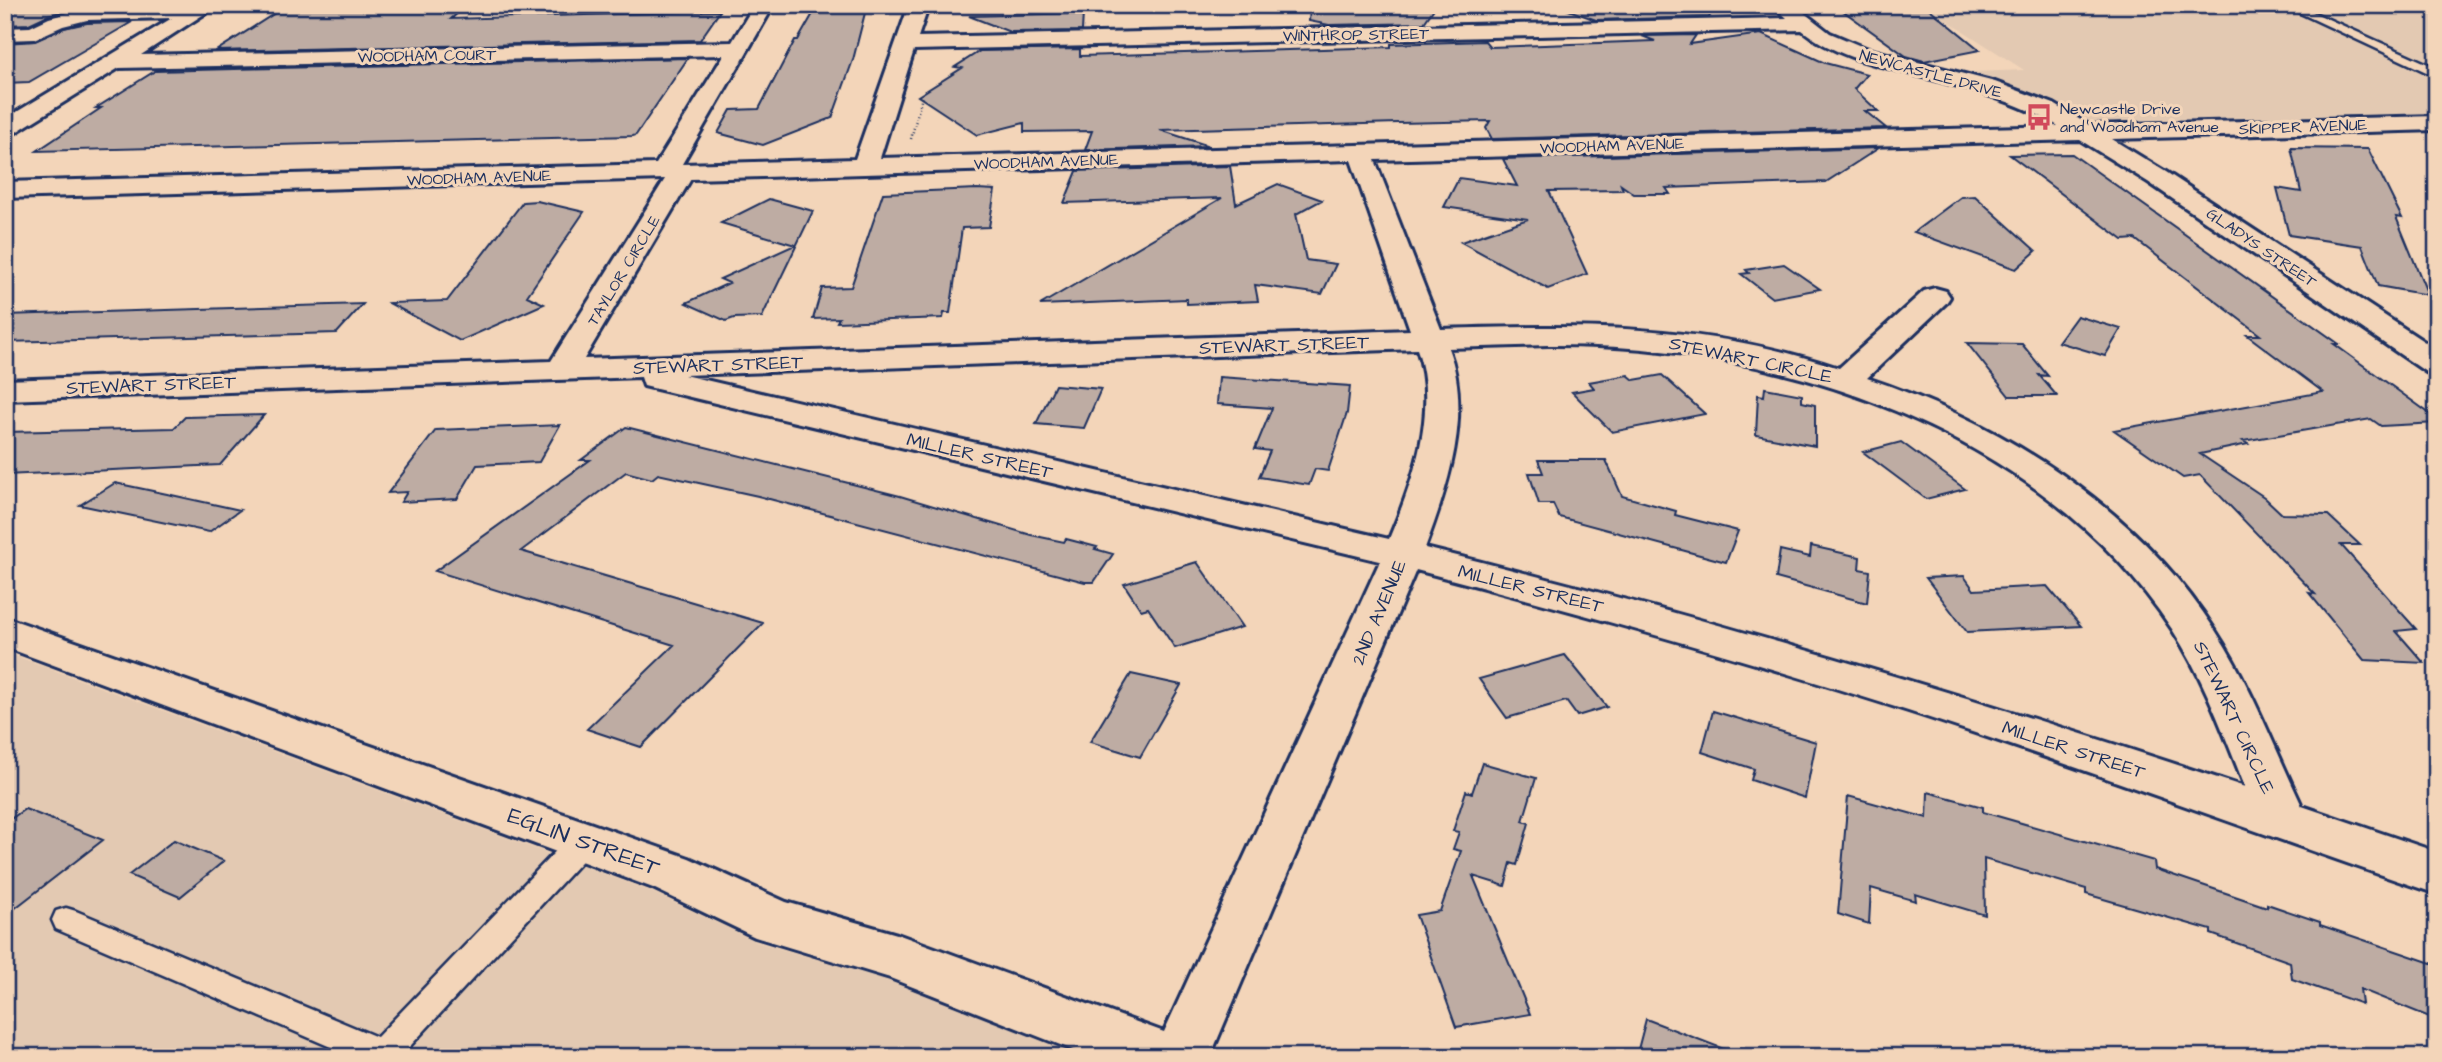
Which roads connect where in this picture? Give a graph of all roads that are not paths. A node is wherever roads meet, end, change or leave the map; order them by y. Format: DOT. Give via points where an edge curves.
graph roads {
  1 [pos="764,5"];
  2 [pos="919,5"];
  3 [pos="1782,5"];
  4 [pos="2288,5"];
  5 [pos="202,9"];
  6 [pos="1500,13"];
  7 [pos="1209,16"];
  8 [pos="1806,24"];
  9 [pos="1513,30"];
  10 [pos="5,34"];
  11 [pos="1212,37"];
  12 [pos="906,44"];
  13 [pos="738,48"];
  14 [pos="115,62"];
  15 [pos="2437,73"];
  16 [pos="45,105"];
  17 [pos="5,106"];
  18 [pos="2437,123"];
  19 [pos="5,129"];
  20 [pos="2086,132"];
  21 [pos="1360,152"];
  22 [pos="865,166"];
  23 [pos="674,172"];
  24 [pos="5,190"];
  25 [pos="1935,297"];
  26 [pos="2365,317"];
  27 [pos="2437,329"];
  28 [pos="1430,339"];
  29 [pos="2437,365"];
  30 [pos="606,368"];
  31 [pos="562,369"];
  32 [pos="1846,380"];
  33 [pos="5,390"];
  34 [pos="1402,555"];
  35 [pos="5,631"];
  36 [pos="2283,819"];
  37 [pos="583,841"];
  38 [pos="2437,873"];
  39 [pos="66,920"];
  40 [pos="380,1055"];
  41 [pos="1160,1057"];
  42 [pos="1181,1057"];
  1 -- 13 [label="street, TAYLOR CIRCLE"];
  2 -- 12 [label="street"];
  3 -- 8 [label="street, NEWCASTLE DRIVE"];
  4 -- 15 [label="lane"];
  5 -- 10 [label="street" via="87,14 34,33"];
  5 -- 14 [label="street"];
  6 -- 9 [label="street"];
  7 -- 11 [label="street"];
  8 -- 9 [label="street, WINTHROP STREET"];
  8 -- 20 [label="street, NEWCASTLE DRIVE" via="1860,54 1996,89 2046,109"];
  9 -- 11 [label="street, WINTHROP STREET"];
  11 -- 12 [label="street, WINTHROP STREET"];
  12 -- 22 [label="street"];
  13 -- 14 [label="street, WOODHAM COURT"];
  13 -- 23 [label="street, TAYLOR CIRCLE"];
  14 -- 16 [label="street"];
  16 -- 17 [label="street"];
  16 -- 19 [label="street"];
  18 -- 20 [label="street, SKIPPER AVENUE"];
  20 -- 21 [label="street, WOODHAM AVENUE"];
  20 -- 26 [label="street, GLADYS STREET"];
  21 -- 22 [label="street, WOODHAM AVENUE"];
  21 -- 28 [label="street, 2ND AVENUE"];
  22 -- 23 [label="street, WOODHAM AVENUE"];
  23 -- 24 [label="street, WOODHAM AVENUE"];
  23 -- 31 [label="street, TAYLOR CIRCLE"];
  25 -- 32 [label="street"];
  26 -- 27 [label="street"];
  26 -- 29 [label="street, GLADYS STREET"];
  28 -- 30 [label="street, STEWART STREET"];
  28 -- 32 [label="street, STEWART CIRCLE" via="1566,335 1664,340 1758,356"];
  28 -- 34 [label="street, 2ND AVENUE" via="1440,368 1436,452 1427,493"];
  30 -- 31 [label="street, STEWART STREET"];
  30 -- 34 [label="street, MILLER STREET"];
  31 -- 33 [label="street, STEWART STREET"];
  32 -- 36 [label="street, STEWART CIRCLE" via="1946,423 2027,468 2060,490 2146,566 2213,662"];
  34 -- 36 [label="street, MILLER STREET" via="1800,662"];
  34 -- 42 [label="street, 2ND AVENUE"];
  35 -- 37 [label="street, EGLIN STREET"];
  36 -- 38 [label="street, MILLER STREET"];
  37 -- 40 [label="lane"];
  37 -- 41 [label="street, EGLIN STREET" via="671,873 774,921 897,957"];
  39 -- 40 [label="lane"];
}
